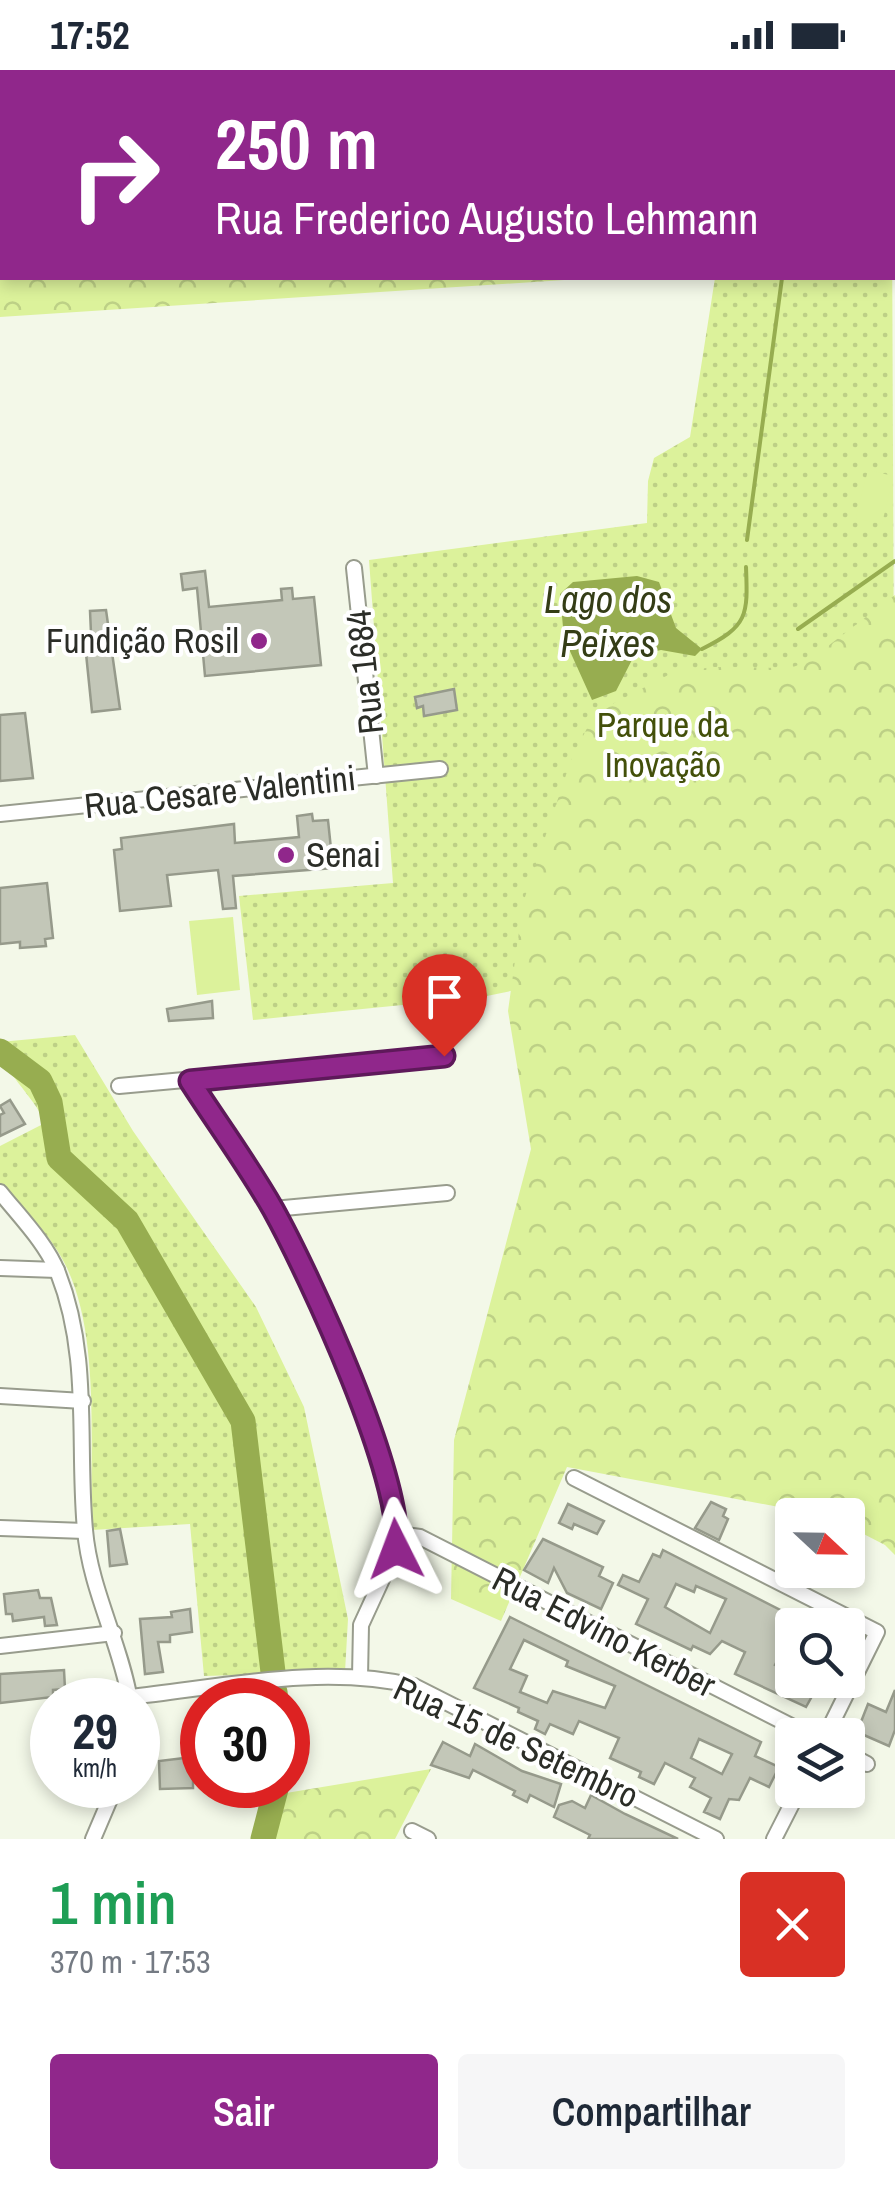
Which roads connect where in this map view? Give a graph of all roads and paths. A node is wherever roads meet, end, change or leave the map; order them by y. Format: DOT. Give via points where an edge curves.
graph roads {
  1 [pos="354,568"];
  2 [pos="440,769"];
  3 [pos="376,776"];
  4 [pos="0,814"];
  5 [pos="444,1056"];
  6 [pos="190,1081"];
  7 [pos="118,1086"];
  8 [pos="0,1192"];
  9 [pos="446,1193"];
  10 [pos="273,1209"];
  11 [pos="0,1268"];
  12 [pos="57,1270"];
  13 [pos="0,1396"];
  14 [pos="83,1401"];
  15 [pos="574,1478"];
  16 [pos="0,1528"];
  17 [pos="85,1532"];
  18 [pos="398,1534"];
  19 [pos="114,1634"];
  20 [pos="0,1646"];
  21 [pos="360,1677"];
  22 [pos="125,1678"];
  23 [pos="160,1695"];
  24 [pos="776,1718"];
  25 [pos="834,1718"];
  26 [pos="106,1808"];
  27 [pos="789,1808"];
  28 [pos="412,1831"];
  29 [pos="93,1839"];
  30 [pos="428,1839"];
  31 [pos="716,1839"];
  32 [pos="774,1839"];
  1 -- 3 [label="street, Rua 1684"];
  2 -- 3 [label="street, Rua Cesare Valentini"];
  3 -- 4 [label="street, Rua Cesare Valentini"];
  5 -- 6 [label="street"];
  6 -- 7 [label="street"];
  6 -- 10 [label="street"];
  8 -- 12 [label="street"];
  9 -- 10 [label="street"];
  10 -- 18 [label="street" via="346,1366 392,1495"];
  11 -- 12 [label="street"];
  12 -- 14 [label="street" via="79,1350"];
  13 -- 14 [label="street"];
  14 -- 17 [label="street"];
  15 -- 25 [label="street" via="877,1632"];
  16 -- 17 [label="street"];
  17 -- 19 [label="street"];
  18 -- 21 [label="street" via="360,1626"];
  18 -- 24 [label="street, Rua Edvino Kerber" via="420,1537"];
  19 -- 20 [label="street"];
  19 -- 22 [label="street"];
  21 -- 23 [label="street, Rua 15 de Setembro"];
  21 -- 31 [label="street, Rua 15 de Setembro" via="414,1686"];
  26 -- 29 [label="street"];
  27 -- 32 [label="street"];
  28 -- 30 [label="street"];
}
